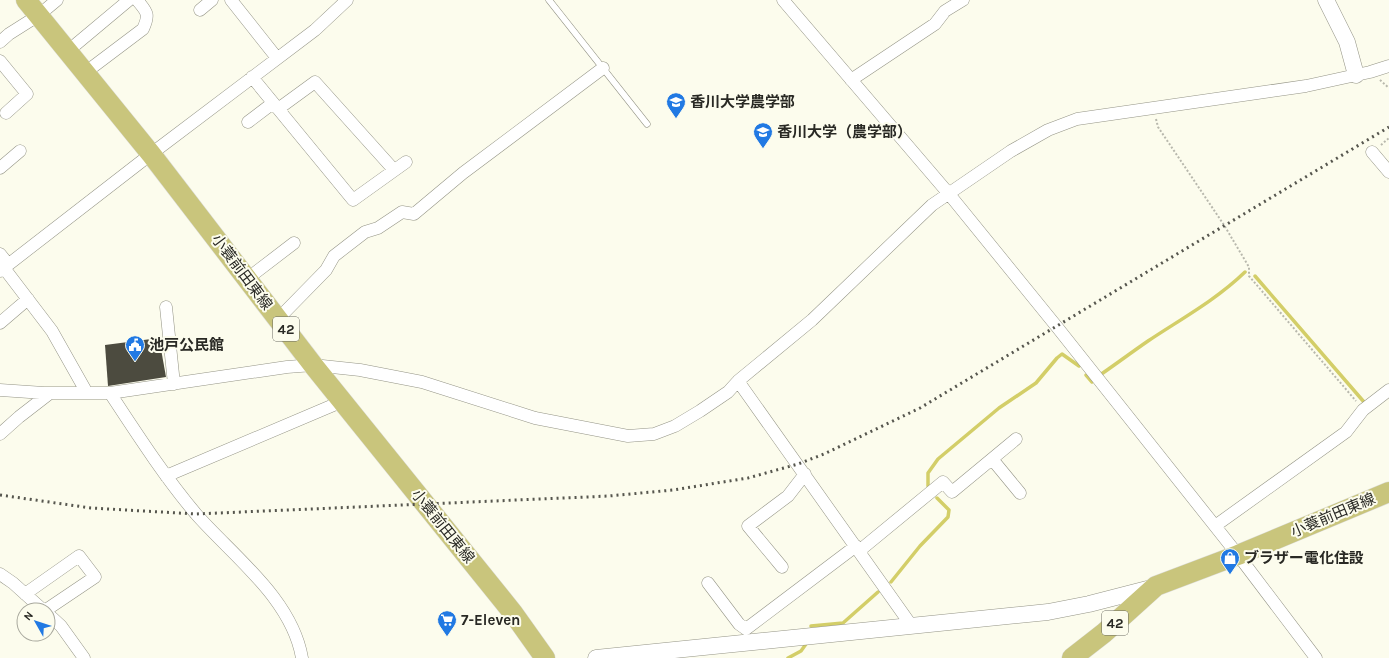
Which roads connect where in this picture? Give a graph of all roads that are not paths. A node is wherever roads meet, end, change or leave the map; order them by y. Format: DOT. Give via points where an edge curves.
graph roads {
  1 [pos="26,0"];
  2 [pos="57,0"];
  3 [pos="129,0"];
  4 [pos="137,0"];
  5 [pos="212,0"];
  6 [pos="231,0"];
  7 [pos="347,0"];
  8 [pos="549,0"];
  9 [pos="783,0"];
  10 [pos="963,0"];
  11 [pos="1326,0"];
  12 [pos="200,10"];
  13 [pos="39,15"];
  14 [pos="0,42"];
  15 [pos="68,51"];
  16 [pos="277,58"];
  17 [pos="0,61"];
  18 [pos="1389,66"];
  19 [pos="603,68"];
  20 [pos="86,72"];
  21 [pos="1356,74"];
  22 [pos="252,77"];
  23 [pos="851,80"];
  24 [pos="276,106"];
  25 [pos="6,113"];
  26 [pos="248,122"];
  27 [pos="647,124"];
  28 [pos="20,151"];
  29 [pos="1372,152"];
  30 [pos="152,154"];
  31 [pos="406,162"];
  32 [pos="0,168"];
  33 [pos="394,170"];
  34 [pos="1389,172"];
  35 [pos="949,194"];
  36 [pos="294,243"];
  37 [pos="0,254"];
  38 [pos="4,268"];
  39 [pos="248,279"];
  40 [pos="28,299"];
  41 [pos="166,307"];
  42 [pos="278,319"];
  43 [pos="0,323"];
  44 [pos="313,365"];
  45 [pos="738,381"];
  46 [pos="174,384"];
  47 [pos="0,390"];
  48 [pos="1389,390"];
  49 [pos="50,393"];
  50 [pos="110,393"];
  51 [pos="87,394"];
  52 [pos="343,401"];
  53 [pos="0,434"];
  54 [pos="1016,439"];
  55 [pos="992,459"];
  56 [pos="805,474"];
  57 [pos="166,476"];
  58 [pos="1389,492"];
  59 [pos="1020,494"];
  60 [pos="1215,526"];
  61 [pos="858,548"];
  62 [pos="1238,555"];
  63 [pos="782,567"];
  64 [pos="0,574"];
  65 [pos="708,582"];
  66 [pos="1156,586"];
  67 [pos="26,594"];
  68 [pos="34,602"];
  69 [pos="56,603"];
  70 [pos="56,621"];
  71 [pos="911,625"];
  72 [pos="748,636"];
  73 [pos="1077,656"];
  74 [pos="84,658"];
  75 [pos="302,658"];
  76 [pos="545,658"];
  77 [pos="596,658"];
  78 [pos="1316,658"];
  1 -- 13 [label="main road, 小蓑前田東線 / 42"];
  2 -- 13 [label="street"];
  3 -- 15 [label="street"];
  4 -- 20 [label="street" via="147,11 147,20 143,28"];
  5 -- 12 [label="street"];
  6 -- 16 [label="street"];
  7 -- 16 [label="street" via="315,30"];
  8 -- 19 [label="lane"];
  9 -- 23 [label="street"];
  10 -- 23 [label="street" via="945,11 935,24"];
  11 -- 21 [label="street" via="1346,42"];
  13 -- 14 [label="street"];
  13 -- 15 [label="main road, 小蓑前田東線 / 42"];
  15 -- 20 [label="main road, 小蓑前田東線 / 42"];
  16 -- 22 [label="street"];
  17 -- 25 [label="street" via="27,94"];
  18 -- 21 [label="street"];
  19 -- 27 [label="lane"];
  19 -- 42 [label="street" via="462,173 414,214 402,212 378,228 365,232 340,251 326,270"];
  20 -- 30 [label="main road, 小蓑前田東線 / 42"];
  21 -- 35 [label="street" via="1306,86 1076,119 1048,130 1011,151"];
  22 -- 24 [label="street"];
  22 -- 30 [label="street"];
  23 -- 35 [label="street"];
  24 -- 26 [label="street"];
  24 -- 33 [label="street" via="315,82"];
  24 -- 33 [label="street" via="353,200"];
  28 -- 32 [label="street"];
  29 -- 34 [label="street"];
  30 -- 38 [label="street"];
  30 -- 39 [label="main road, 小蓑前田東線 / 42"];
  31 -- 33 [label="street"];
  35 -- 45 [label="street" via="932,205 797,334"];
  35 -- 60 [label="street"];
  36 -- 39 [label="street"];
  37 -- 38 [label="street"];
  38 -- 40 [label="street"];
  39 -- 42 [label="main road, 小蓑前田東線 / 42"];
  40 -- 43 [label="street"];
  40 -- 51 [label="street" via="52,331"];
  41 -- 46 [label="street"];
  42 -- 44 [label="main road, 小蓑前田東線 / 42"];
  44 -- 45 [label="street" via="360,370 422,382 535,418 628,436 654,434 675,426 728,392"];
  44 -- 46 [label="street"];
  44 -- 52 [label="main road, 小蓑前田東線 / 42"];
  45 -- 56 [label="street"];
  46 -- 50 [label="street"];
  47 -- 49 [label="street"];
  48 -- 60 [label="street" via="1363,410 1346,432"];
  49 -- 51 [label="street"];
  49 -- 53 [label="street"];
  50 -- 51 [label="street"];
  50 -- 57 [label="street"];
  52 -- 57 [label="street"];
  52 -- 76 [label="main road, 小蓑前田東線 / 42" via="513,613"];
  54 -- 55 [label="street"];
  55 -- 59 [label="street"];
  55 -- 61 [label="street" via="952,492 943,482"];
  56 -- 61 [label="street"];
  56 -- 63 [label="street" via="788,496 748,526"];
  57 -- 75 [label="street" via="196,514 271,595 294,632"];
  58 -- 62 [label="main road, 小蓑前田東線 / 42"];
  60 -- 62 [label="street"];
  61 -- 71 [label="street"];
  61 -- 72 [label="street"];
  62 -- 66 [label="main road, 小蓑前田東線 / 42"];
  62 -- 78 [label="street"];
  64 -- 67 [label="street"];
  65 -- 72 [label="street"];
  66 -- 71 [label="street" via="1048,612"];
  66 -- 73 [label="main road, 小蓑前田東線 / 42"];
  67 -- 68 [label="street"];
  67 -- 69 [label="street" via="79,556 95,577"];
  70 -- 74 [label="street"];
  71 -- 72 [label="street"];
  72 -- 77 [label="street"];
}
